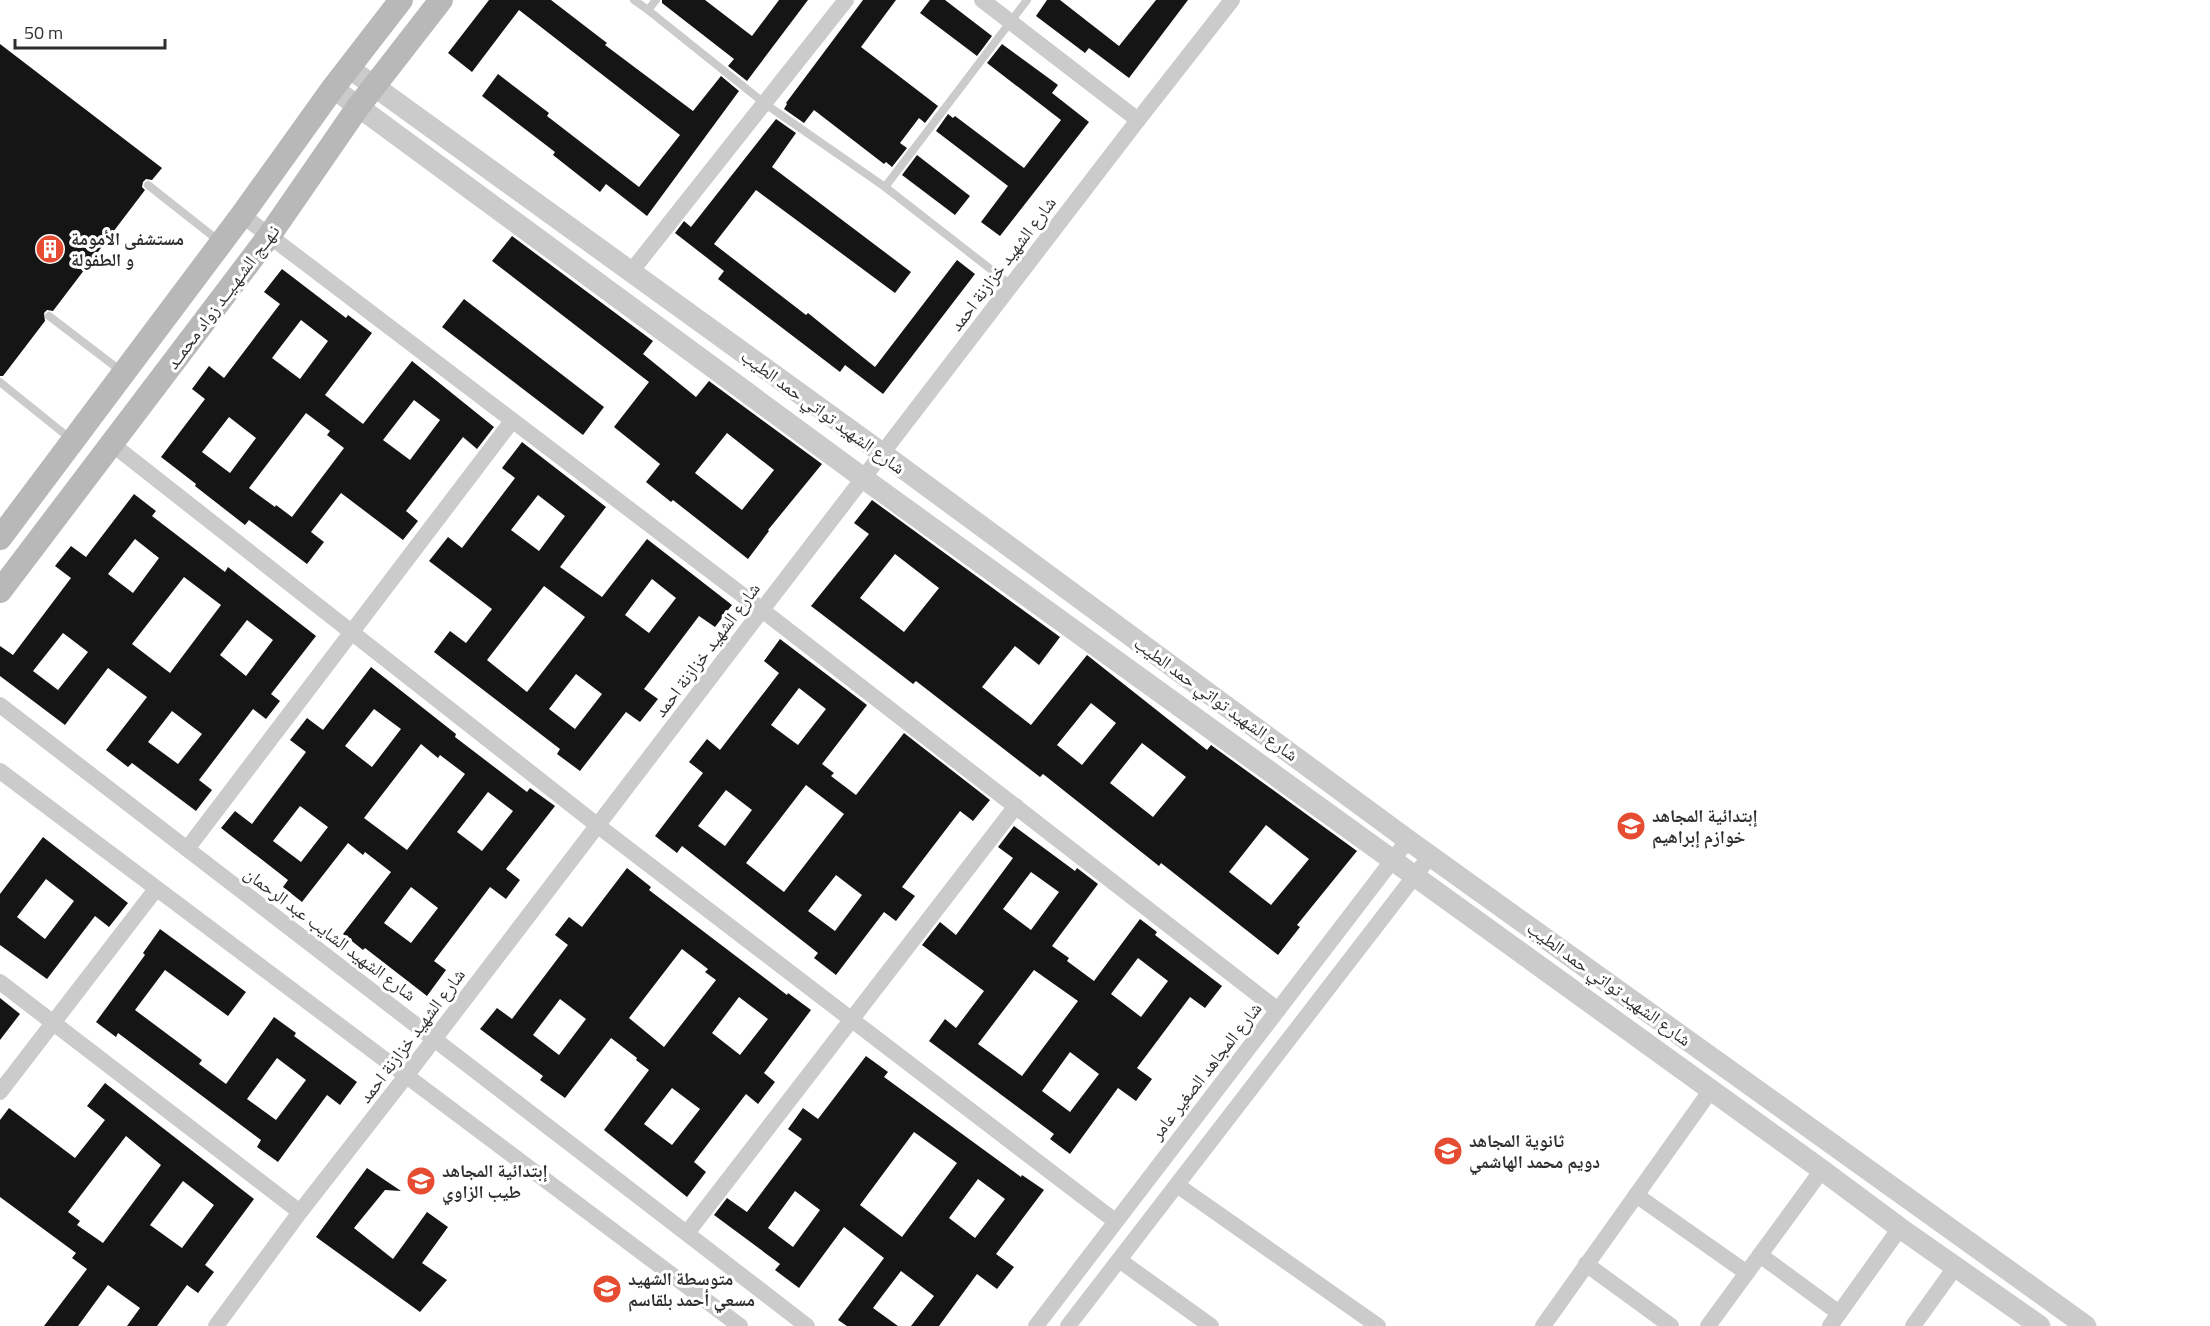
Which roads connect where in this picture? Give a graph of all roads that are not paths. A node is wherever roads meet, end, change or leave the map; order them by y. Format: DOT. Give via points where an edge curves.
graph roads {
  1 [pos="401,0"];
  2 [pos="441,0"];
  3 [pos="634,0"];
  4 [pos="656,0"];
  5 [pos="846,0"];
  6 [pos="982,0"];
  7 [pos="1027,0"];
  8 [pos="1232,0"];
  9 [pos="648,10"];
  10 [pos="1010,22"];
  11 [pos="349,68"];
  12 [pos="333,87"];
  13 [pos="374,87"];
  14 [pos="764,103"];
  15 [pos="358,107"];
  16 [pos="1138,120"];
  17 [pos="148,185"];
  18 [pos="885,187"];
  19 [pos="242,216"];
  20 [pos="269,236"];
  21 [pos="221,243"];
  22 [pos="630,273"];
  23 [pos="1011,285"];
  24 [pos="49,316"];
  25 [pos="124,373"];
  26 [pos="0,382"];
  27 [pos="512,421"];
  28 [pos="73,441"];
  29 [pos="112,444"];
  30 [pos="882,453"];
  31 [pos="863,478"];
  32 [pos="0,538"];
  33 [pos="0,591"];
  34 [pos="762,610"];
  35 [pos="352,632"];
  36 [pos="0,705"];
  37 [pos="0,771"];
  38 [pos="1016,806"];
  39 [pos="597,825"];
  40 [pos="1408,840"];
  41 [pos="187,849"];
  42 [pos="1430,856"];
  43 [pos="1392,861"];
  44 [pos="1414,876"];
  45 [pos="156,889"];
  46 [pos="0,982"];
  47 [pos="1278,1010"];
  48 [pos="851,1020"];
  49 [pos="53,1023"];
  50 [pos="435,1039"];
  51 [pos="406,1076"];
  52 [pos="1711,1090"];
  53 [pos="0,1092"];
  54 [pos="1822,1170"];
  55 [pos="1177,1185"];
  56 [pos="1636,1195"];
  57 [pos="300,1212"];
  58 [pos="1115,1221"];
  59 [pos="1900,1228"];
  60 [pos="687,1233"];
  61 [pos="1760,1255"];
  62 [pos="1119,1260"];
  63 [pos="1586,1264"];
  64 [pos="1956,1266"];
  65 [pos="1747,1273"];
  66 [pos="2061,1309"];
  67 [pos="1834,1319"];
  68 [pos="1714,1324"];
  69 [pos="216,1326"];
  70 [pos="740,1326"];
  71 [pos="807,1326"];
  72 [pos="1036,1326"];
  73 [pos="1068,1326"];
  74 [pos="1211,1326"];
  75 [pos="1378,1326"];
  76 [pos="1543,1326"];
  77 [pos="1671,1326"];
  78 [pos="1913,1326"];
  79 [pos="2040,1326"];
  80 [pos="2049,1326"];
  81 [pos="2084,1326"];
  1 -- 11 [label="main road, نـهــج الشـهـيــد زواد محمــد"];
  2 -- 13 [label="main road, نـهــج الشـهـيــد زواد محمــد"];
  3 -- 9 [label="lane"];
  4 -- 9 [label="lane"];
  5 -- 14 [label="street"];
  6 -- 10 [label="street"];
  7 -- 10 [label="lane"];
  8 -- 16 [label="street, شارع الشهيد خزازنة احمد"];
  9 -- 14 [label="lane"];
  10 -- 16 [label="street"];
  10 -- 18 [label="lane"];
  11 -- 12 [label="main road, نـهــج الشـهـيــد زواد محمــد"];
  11 -- 13 [label="street, شارع الشهيد تواتي حمد الطيب"];
  12 -- 15 [label="street, شارع الشهيد تواتي حمد الطيب"];
  12 -- 19 [label="main road, نـهــج الشـهـيــد زواد محمــد"];
  13 -- 15 [label="main road, نـهــج الشـهـيــد زواد محمــد"];
  13 -- 22 [label="street, شارع الشهيد تواتي حمد الطيب"];
  14 -- 18 [label="lane"];
  14 -- 22 [label="street"];
  15 -- 20 [label="main road, نـهــج الشـهـيــد زواد محمــد"];
  15 -- 31 [label="street, شارع الشهيد تواتي حمد الطيب"];
  16 -- 23 [label="street, شارع الشهيد خزازنة احمد"];
  17 -- 21 [label="lane"];
  18 -- 23 [label="lane"];
  19 -- 20 [label="street"];
  19 -- 21 [label="main road, نـهــج الشـهـيــد زواد محمــد"];
  20 -- 27 [label="street"];
  20 -- 29 [label="main road, نـهــج الشـهـيــد زواد محمــد"];
  21 -- 25 [label="main road, نـهــج الشـهـيــد زواد محمــد"];
  22 -- 30 [label="street, شارع الشهيد تواتي حمد الطيب"];
  23 -- 30 [label="street, شارع الشهيد خزازنة احمد"];
  24 -- 25 [label="lane"];
  25 -- 28 [label="main road, نـهــج الشـهـيــد زواد محمــد"];
  26 -- 28 [label="lane"];
  27 -- 34 [label="street"];
  27 -- 35 [label="street"];
  28 -- 32 [label="main road, نـهــج الشـهـيــد زواد محمــد"];
  29 -- 33 [label="main road, نـهــج الشـهـيــد زواد محمــد"];
  29 -- 35 [label="street"];
  30 -- 31 [label="street, شارع الشهيد خزازنة احمد"];
  30 -- 40 [label="street, شارع الشهيد تواتي حمد الطيب"];
  31 -- 34 [label="street, شارع الشهيد خزازنة احمد"];
  31 -- 43 [label="street, شارع الشهيد تواتي حمد الطيب"];
  34 -- 38 [label="street"];
  34 -- 39 [label="street, شارع الشهيد خزازنة احمد"];
  35 -- 39 [label="street"];
  35 -- 41 [label="street"];
  36 -- 41 [label="street, شارع الشهيد الشايب عبد الرحمان"];
  37 -- 45 [label="street"];
  38 -- 47 [label="street"];
  38 -- 48 [label="street"];
  39 -- 48 [label="street"];
  39 -- 50 [label="street, شارع الشهيد خزازنة احمد"];
  40 -- 42 [label="street, شارع الشهيد تواتي حمد الطيب"];
  40 -- 43 [label="street, شارع المجاهد الصغير عامر"];
  41 -- 50 [label="street, شارع الشهيد الشايب عبد الرحمان"];
  42 -- 44 [label="street"];
  42 -- 66 [label="street, شارع الشهيد تواتي حمد الطيب"];
  43 -- 44 [label="street, شارع الشهيد تواتي حمد الطيب"];
  43 -- 47 [label="street, شارع المجاهد الصغير عامر"];
  44 -- 52 [label="street, شارع الشهيد تواتي حمد الطيب"];
  44 -- 55 [label="street"];
  45 -- 49 [label="street"];
  45 -- 51 [label="street"];
  46 -- 49 [label="street"];
  47 -- 58 [label="street, شارع المجاهد الصغير عامر"];
  48 -- 58 [label="street"];
  48 -- 60 [label="street"];
  49 -- 53 [label="street"];
  49 -- 57 [label="street"];
  50 -- 51 [label="street, شارع الشهيد خزازنة احمد"];
  50 -- 60 [label="street, شارع الشهيد الشايب عبد الرحمان"];
  51 -- 57 [label="street, شارع الشهيد خزازنة احمد"];
  51 -- 70 [label="street"];
  52 -- 54 [label="street, شارع الشهيد تواتي حمد الطيب"];
  52 -- 56 [label="street"];
  54 -- 59 [label="street, شارع الشهيد تواتي حمد الطيب"];
  54 -- 61 [label="street"];
  55 -- 62 [label="street"];
  55 -- 75 [label="street"];
  56 -- 63 [label="street"];
  56 -- 65 [label="street"];
  57 -- 69 [label="street, شارع الشهيد خزازنة احمد"];
  58 -- 72 [label="street, شارع المجاهد الصغير عامر"];
  59 -- 64 [label="street, شارع الشهيد تواتي حمد الطيب"];
  59 -- 67 [label="street"];
  60 -- 71 [label="street, شارع الشهيد الشايب عبد الرحمان"];
  61 -- 65 [label="street"];
  61 -- 67 [label="street"];
  62 -- 73 [label="street"];
  62 -- 74 [label="street"];
  63 -- 76 [label="street"];
  63 -- 77 [label="street"];
  64 -- 78 [label="street"];
  64 -- 79 [label="street, شارع الشهيد تواتي حمد الطيب"];
  65 -- 68 [label="street"];
  66 -- 80 [label="street"];
  66 -- 81 [label="street, شارع الشهيد تواتي حمد الطيب"];
}
